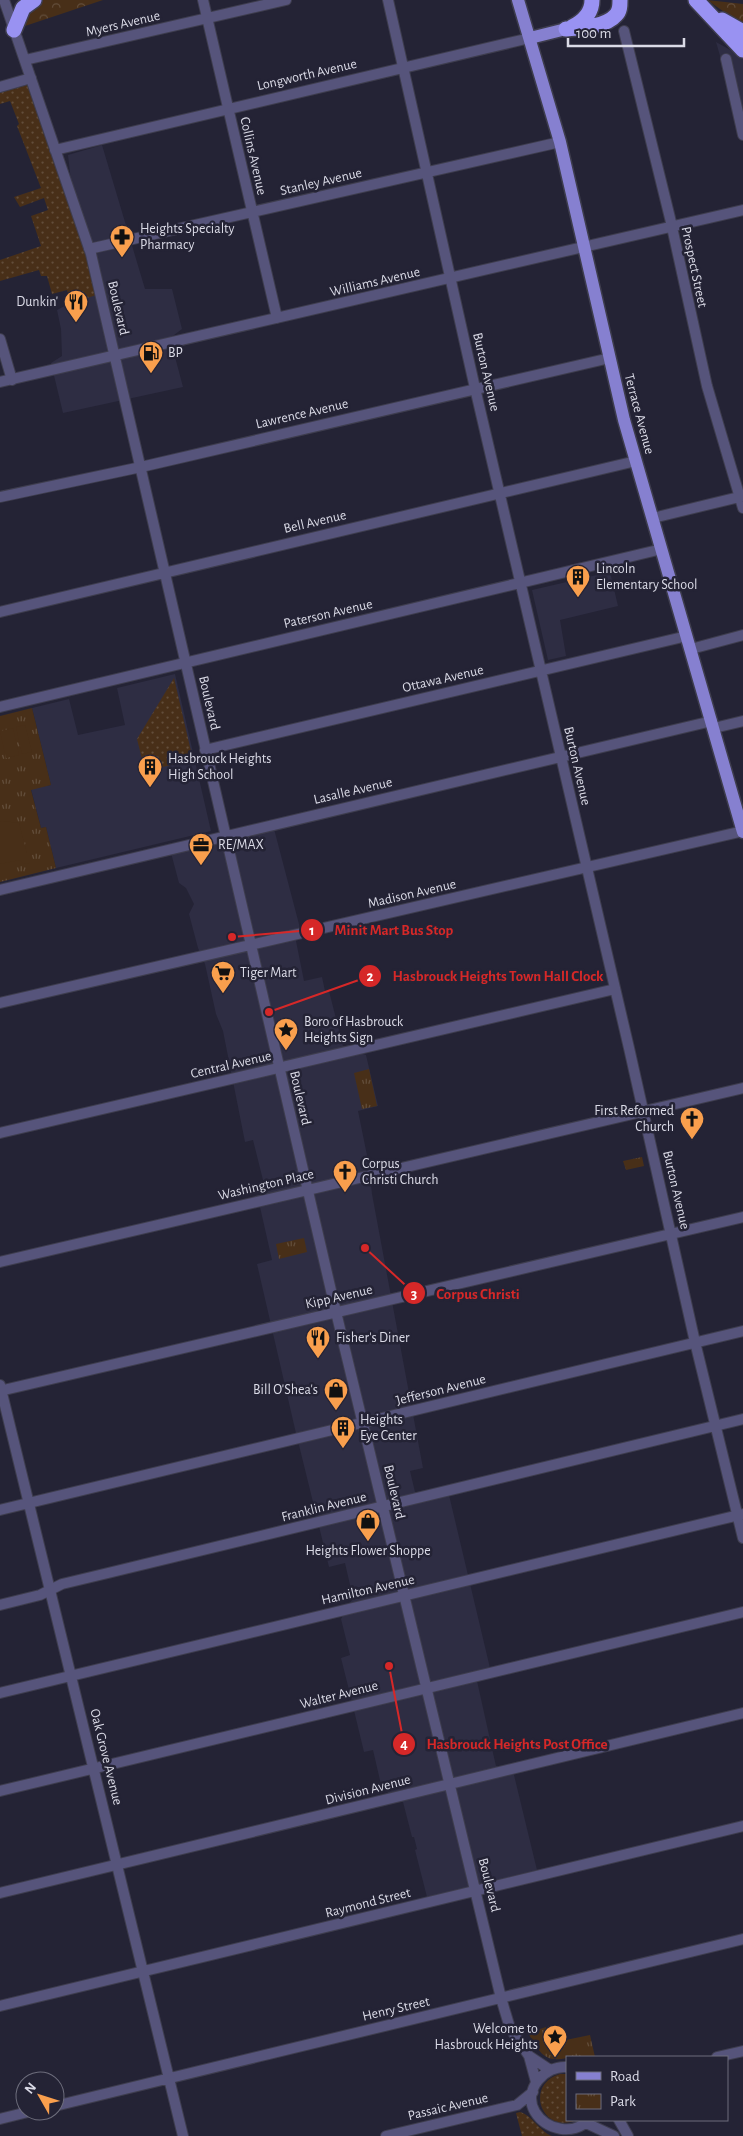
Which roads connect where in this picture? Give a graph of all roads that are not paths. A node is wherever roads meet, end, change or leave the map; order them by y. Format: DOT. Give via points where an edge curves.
graph roads {
  1 [pos="4,0"];
  2 [pos="34,0"];
  3 [pos="203,0"];
  4 [pos="286,0"];
  5 [pos="388,0"];
  6 [pos="518,0"];
  7 [pos="592,0"];
  8 [pos="620,0"];
  9 [pos="697,0"];
  10 [pos="207,18"];
  11 [pos="566,29"];
  12 [pos="14,30"];
  13 [pos="624,31"];
  14 [pos="743,32"];
  15 [pos="530,38"];
  16 [pos="743,50"];
  17 [pos="726,59"];
  18 [pos="25,60"];
  19 [pos="402,68"];
  20 [pos="31,78"];
  21 [pos="0,87"];
  22 [pos="228,109"];
  23 [pos="743,134"];
  24 [pos="560,142"];
  25 [pos="55,150"];
  26 [pos="426,172"];
  27 [pos="743,210"];
  28 [pos="252,212"];
  29 [pos="671,226"];
  30 [pos="584,246"];
  31 [pos="89,249"];
  32 [pos="451,278"];
  33 [pos="278,318"];
  34 [pos="0,339"];
  35 [pos="115,356"];
  36 [pos="610,358"];
  37 [pos="12,380"];
  38 [pos="0,382"];
  39 [pos="475,388"];
  40 [pos="636,460"];
  41 [pos="141,467"];
  42 [pos="500,492"];
  43 [pos="741,496"];
  44 [pos="0,497"];
  45 [pos="743,508"];
  46 [pos="653,518"];
  47 [pos="662,549"];
  48 [pos="164,573"];
  49 [pos="520,583"];
  50 [pos="0,612"];
  51 [pos="743,635"];
  52 [pos="687,636"];
  53 [pos="691,649"];
  54 [pos="185,662"];
  55 [pos="541,671"];
  56 [pos="0,707"];
  57 [pos="743,721"];
  58 [pos="713,725"];
  59 [pos="205,750"];
  60 [pos="561,757"];
  61 [pos="743,831"];
  62 [pos="226,836"];
  63 [pos="586,867"];
  64 [pos="0,890"];
  65 [pos="251,946"];
  66 [pos="615,989"];
  67 [pos="0,1003"];
  68 [pos="279,1068"];
  69 [pos="743,1088"];
  70 [pos="643,1112"];
  71 [pos="0,1133"];
  72 [pos="308,1190"];
  73 [pos="743,1217"];
  74 [pos="677,1233"];
  75 [pos="0,1262"];
  76 [pos="336,1312"];
  77 [pos="743,1330"];
  78 [pos="696,1342"];
  79 [pos="0,1389"];
  80 [pos="743,1419"];
  81 [pos="363,1423"];
  82 [pos="716,1425"];
  83 [pos="29,1503"];
  84 [pos="383,1506"];
  85 [pos="0,1510"];
  86 [pos="740,1515"];
  87 [pos="743,1538"];
  88 [pos="51,1589"];
  89 [pos="404,1596"];
  90 [pos="0,1605"];
  91 [pos="743,1612"];
  92 [pos="71,1675"];
  93 [pos="427,1688"];
  94 [pos="0,1693"];
  95 [pos="743,1713"];
  96 [pos="94,1768"];
  97 [pos="450,1784"];
  98 [pos="0,1791"];
  99 [pos="743,1826"];
  100 [pos="118,1864"];
  101 [pos="476,1891"];
  102 [pos="0,1893"];
  103 [pos="743,1939"];
  104 [pos="143,1971"];
  105 [pos="501,1998"];
  106 [pos="0,2006"];
  107 [pos="743,2051"];
  108 [pos="529,2056"];
  109 [pos="721,2056"];
  110 [pos="566,2067"];
  111 [pos="550,2070"];
  112 [pos="169,2078"];
  113 [pos="535,2087"];
  114 [pos="65,2104"];
  115 [pos="517,2105"];
  116 [pos="535,2112"];
  117 [pos="15,2115"];
  118 [pos="0,2119"];
  119 [pos="587,2121"];
  120 [pos="601,2121"];
  121 [pos="620,2121"];
  122 [pos="183,2136"];
  123 [pos="386,2136"];
  124 [pos="615,2136"];
  125 [pos="628,2136"];
  1 -- 12 [label="street, Boulevard"];
  2 -- 12 [label="highway" via="23,8"];
  3 -- 10 [label="street, Collins Avenue"];
  4 -- 10 [label="street, Myers Avenue"];
  5 -- 19 [label="street, Burton Avenue"];
  6 -- 15 [label="main road, Terrace Avenue"];
  7 -- 11 [label="highway" via="592,7 584,19"];
  8 -- 11 [label="highway" via="618,12 612,19"];
  9 -- 14 [label="highway"];
  9 -- 16 [label="highway"];
  10 -- 18 [label="street, Myers Avenue"];
  10 -- 22 [label="street, Collins Avenue"];
  11 -- 15 [label="main road, Longworth Avenue"];
  12 -- 18 [label="street, Boulevard"];
  13 -- 29 [label="street, Prospect Street"];
  15 -- 19 [label="street, Longworth Avenue"];
  15 -- 24 [label="main road, Terrace Avenue"];
  17 -- 23 [label="street"];
  18 -- 20 [label="street, Boulevard"];
  19 -- 22 [label="street, Longworth Avenue"];
  19 -- 26 [label="street, Burton Avenue"];
  20 -- 21 [label="street"];
  20 -- 25 [label="street, Boulevard"];
  22 -- 25 [label="street, Longworth Avenue"];
  22 -- 28 [label="street, Collins Avenue"];
  24 -- 26 [label="street, Stanley Avenue"];
  24 -- 30 [label="main road, Terrace Avenue"];
  25 -- 31 [label="street, Boulevard"];
  26 -- 28 [label="street, Stanley Avenue"];
  26 -- 32 [label="street, Burton Avenue"];
  27 -- 29 [label="street, Williams Avenue"];
  28 -- 31 [label="street, Stanley Avenue"];
  28 -- 33 [label="street, Collins Avenue"];
  29 -- 30 [label="street, Williams Avenue"];
  29 -- 43 [label="street, Prospect Street" via="707,386"];
  30 -- 32 [label="street, Williams Avenue"];
  30 -- 36 [label="main road, Terrace Avenue"];
  31 -- 35 [label="street, Boulevard"];
  32 -- 33 [label="street, Williams Avenue"];
  32 -- 39 [label="street, Burton Avenue"];
  33 -- 35 [label="street, Williams Avenue"];
  34 -- 37 [label="street"];
  35 -- 37 [label="street, Williams Avenue"];
  35 -- 41 [label="street, Boulevard"];
  36 -- 39 [label="street, Lawrence Avenue"];
  36 -- 40 [label="main road, Terrace Avenue"];
  37 -- 38 [label="street, Williams Avenue"];
  39 -- 41 [label="street, Lawrence Avenue"];
  39 -- 42 [label="street, Burton Avenue"];
  40 -- 42 [label="street, Bell Avenue"];
  40 -- 46 [label="main road, Terrace Avenue"];
  41 -- 44 [label="street, Lawrence Avenue"];
  41 -- 48 [label="street, Boulevard"];
  42 -- 48 [label="street, Bell Avenue"];
  42 -- 49 [label="street, Burton Avenue"];
  43 -- 45 [label="street, Prospect Street"];
  43 -- 46 [label="street"];
  46 -- 47 [label="main road, Terrace Avenue"];
  47 -- 49 [label="street, Paterson Avenue"];
  47 -- 52 [label="main road, Terrace Avenue"];
  48 -- 50 [label="street, Bell Avenue"];
  48 -- 54 [label="street, Boulevard"];
  49 -- 54 [label="street, Paterson Avenue"];
  49 -- 55 [label="street, Burton Avenue"];
  51 -- 53 [label="street"];
  52 -- 53 [label="main road, Terrace Avenue"];
  52 -- 55 [label="street, Ottawa Avenue"];
  53 -- 58 [label="main road, Terrace Avenue"];
  54 -- 56 [label="street, Paterson Avenue"];
  54 -- 59 [label="street, Boulevard"];
  55 -- 59 [label="street, Ottawa Avenue"];
  55 -- 60 [label="street, Burton Avenue"];
  57 -- 58 [label="street, Lasalle Avenue"];
  58 -- 60 [label="street, Lasalle Avenue"];
  58 -- 61 [label="main road, Terrace Avenue"];
  59 -- 62 [label="street, Boulevard"];
  60 -- 62 [label="street, Lasalle Avenue"];
  60 -- 63 [label="street, Burton Avenue"];
  61 -- 63 [label="street, Madison Avenue"];
  62 -- 64 [label="street, Lasalle Avenue"];
  62 -- 65 [label="street, Boulevard"];
  63 -- 65 [label="street, Madison Avenue"];
  63 -- 66 [label="street, Burton Avenue"];
  65 -- 67 [label="street, Madison Avenue"];
  65 -- 68 [label="street, Boulevard"];
  66 -- 68 [label="street, Central Avenue"];
  66 -- 70 [label="street, Burton Avenue"];
  68 -- 71 [label="street, Central Avenue"];
  68 -- 72 [label="street, Boulevard"];
  69 -- 70 [label="street, Washington Place"];
  70 -- 72 [label="street, Washington Place"];
  70 -- 74 [label="street, Burton Avenue"];
  72 -- 75 [label="street, Washington Place"];
  72 -- 76 [label="street, Boulevard"];
  73 -- 74 [label="street, Kipp Avenue"];
  74 -- 76 [label="street, Kipp Avenue"];
  74 -- 78 [label="street, Burton Avenue"];
  76 -- 79 [label="street, Kipp Avenue"];
  76 -- 81 [label="street, Boulevard"];
  77 -- 78 [label="street, Jefferson Avenue"];
  78 -- 81 [label="street, Jefferson Avenue"];
  78 -- 82 [label="street, Burton Avenue"];
  79 -- 83 [label="street, Oak Grove Avenue"];
  80 -- 82 [label="street, Franklin Avenue"];
  81 -- 83 [label="street, Jefferson Avenue"];
  81 -- 84 [label="street, Boulevard"];
  82 -- 84 [label="street, Franklin Avenue"];
  82 -- 86 [label="street, Burton Avenue"];
  83 -- 85 [label="street, Jefferson Avenue"];
  83 -- 88 [label="street, Oak Grove Avenue"];
  84 -- 88 [label="street, Franklin Avenue"];
  84 -- 89 [label="street, Boulevard"];
  86 -- 87 [label="street, Burton Avenue"];
  86 -- 89 [label="street, Hamilton Avenue"];
  88 -- 90 [label="street, Franklin Avenue" via="40,1596"];
  88 -- 92 [label="street, Oak Grove Avenue"];
  89 -- 92 [label="street, Hamilton Avenue"];
  89 -- 93 [label="street, Boulevard"];
  91 -- 93 [label="street, Walter Avenue"];
  92 -- 94 [label="street, Hamilton Avenue"];
  92 -- 96 [label="street, Oak Grove Avenue"];
  93 -- 96 [label="street, Walter Avenue"];
  93 -- 97 [label="street, Boulevard"];
  95 -- 97 [label="street, Division Avenue"];
  96 -- 98 [label="street, Walter Avenue"];
  96 -- 100 [label="street, Oak Grove Avenue"];
  97 -- 100 [label="street, Division Avenue"];
  97 -- 101 [label="street, Boulevard"];
  99 -- 101 [label="street, Raymond Street"];
  100 -- 102 [label="street, Division Avenue"];
  100 -- 104 [label="street, Oak Grove Avenue"];
  101 -- 104 [label="street, Raymond Street"];
  101 -- 105 [label="street, Boulevard"];
  103 -- 105 [label="street, Henry Street"];
  104 -- 106 [label="street, Raymond Street"];
  104 -- 112 [label="street, Oak Grove Avenue"];
  105 -- 108 [label="street, Boulevard" via="510,2028"];
  105 -- 112 [label="street, Henry Street"];
  107 -- 109 [label="street"];
  108 -- 111 [label="street, Boulevard"];
  108 -- 113 [label="street, Boulevard"];
  110 -- 111 [label="street"];
  111 -- 113 [label="street, Passaic Avenue" via="542,2074"];
  112 -- 114 [label="street, Henry Street"];
  112 -- 122 [label="street, Oak Grove Avenue"];
  113 -- 115 [label="street, Passaic Avenue"];
  113 -- 116 [label="street, Boulevard" via="532,2100"];
  115 -- 116 [label="street"];
  115 -- 123 [label="street, Passaic Avenue"];
  116 -- 119 [label="street" via="556,2130 573,2130"];
  117 -- 118 [label="street"];
  119 -- 124 [label="street"];
  120 -- 124 [label="street"];
  121 -- 125 [label="street"];
}
